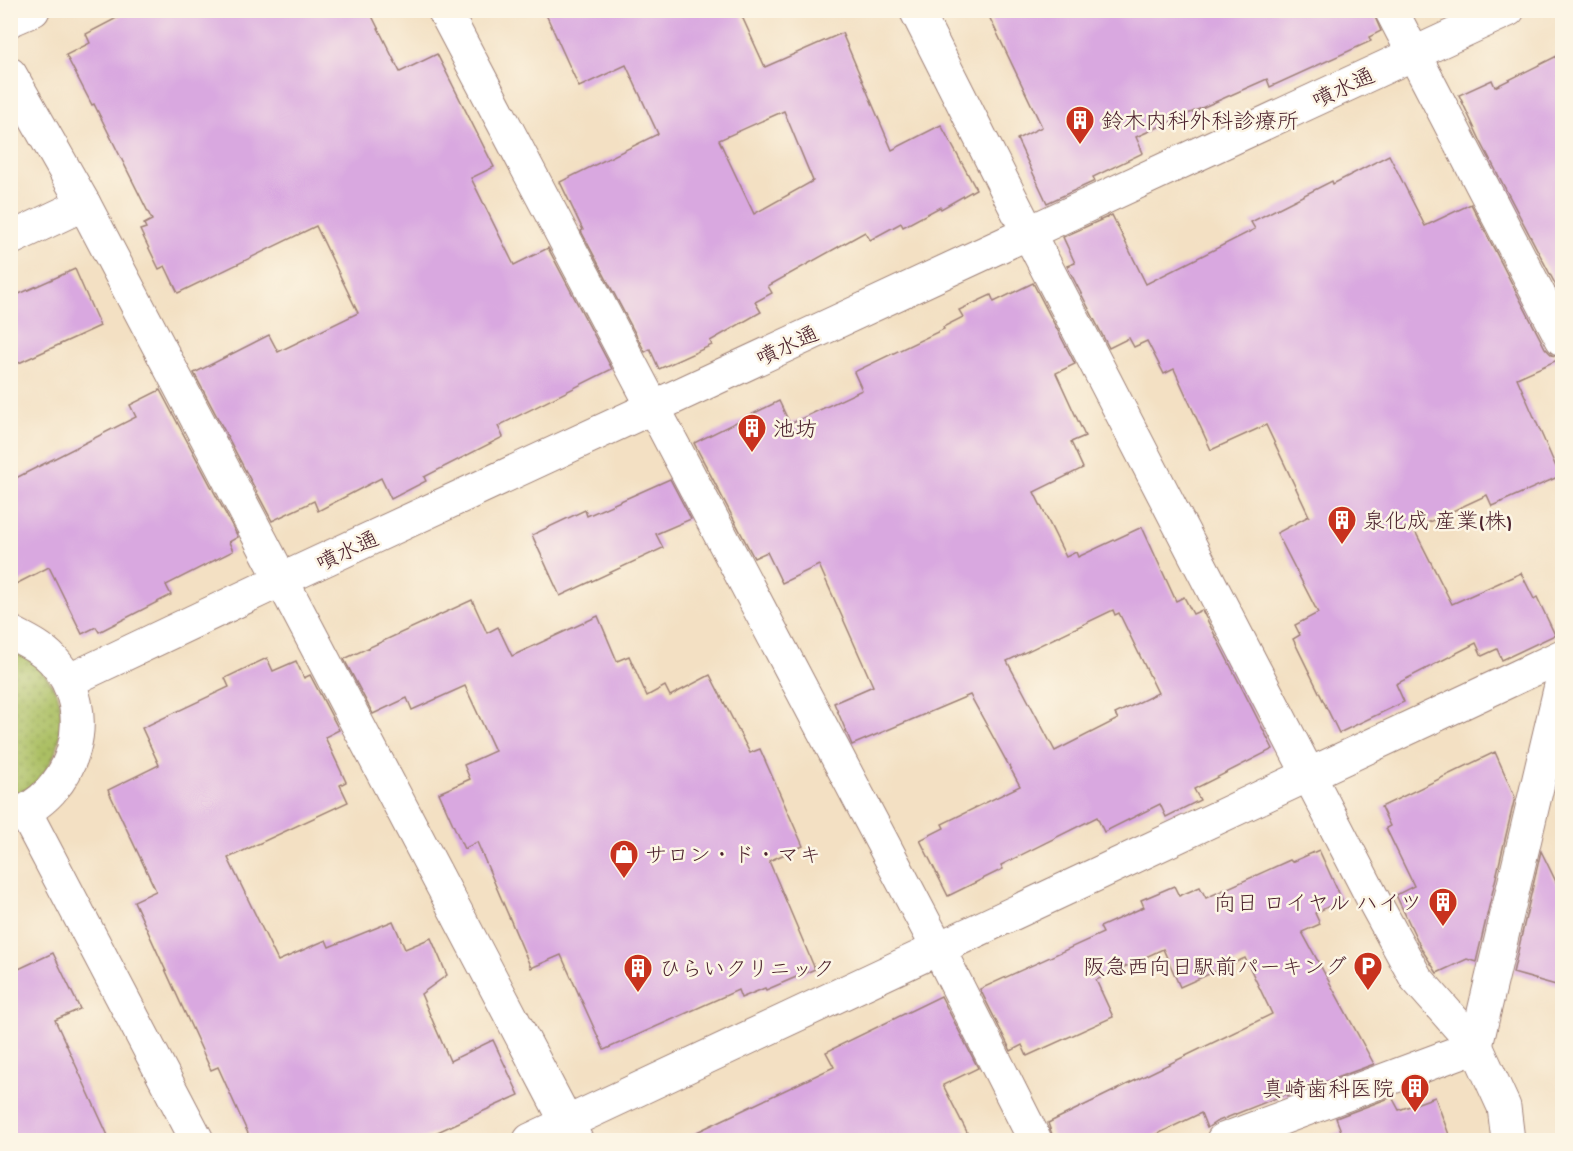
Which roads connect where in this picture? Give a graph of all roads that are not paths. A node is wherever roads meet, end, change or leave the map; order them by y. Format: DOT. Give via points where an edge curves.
graph roads {
  1 [pos="33,10"];
  2 [pos="444,10"];
  3 [pos="916,10"];
  4 [pos="1391,10"];
  5 [pos="1508,10"];
  6 [pos="10,20"];
  7 [pos="1414,54"];
  8 [pos="10,74"];
  9 [pos="84,204"];
  10 [pos="1029,234"];
  11 [pos="10,239"];
  12 [pos="1563,339"];
  13 [pos="653,407"];
  14 [pos="282,580"];
  15 [pos="10,632"];
  16 [pos="1563,657"];
  17 [pos="68,681"];
  18 [pos="1563,681"];
  19 [pos="1311,776"];
  20 [pos="18,815"];
  21 [pos="939,950"];
  22 [pos="1476,1046"];
  23 [pos="572,1132"];
  24 [pos="197,1140"];
  25 [pos="530,1140"];
  26 [pos="1035,1140"];
  27 [pos="1223,1140"];
  28 [pos="1508,1140"];
  1 -- 6 [label="street"];
  2 -- 13 [label="street"];
  3 -- 10 [label="street"];
  4 -- 7 [label="street"];
  5 -- 7 [label="street, 噴水通"];
  7 -- 10 [label="street, 噴水通"];
  7 -- 12 [label="street"];
  8 -- 9 [label="street"];
  9 -- 11 [label="street"];
  9 -- 14 [label="street"];
  10 -- 13 [label="street, 噴水通"];
  10 -- 19 [label="street"];
  13 -- 14 [label="street, 噴水通"];
  13 -- 21 [label="street"];
  14 -- 17 [label="street, 噴水通"];
  14 -- 23 [label="street"];
  15 -- 17 [label="street" via="33,643 53,660"];
  16 -- 19 [label="street"];
  17 -- 20 [label="street" via="77,711 77,741 67,769 50,795"];
  18 -- 22 [label="street"];
  19 -- 21 [label="street"];
  19 -- 22 [label="street" via="1416,978"];
  20 -- 24 [label="street"];
  21 -- 23 [label="street"];
  21 -- 26 [label="street"];
  22 -- 27 [label="street"];
  22 -- 28 [label="street" via="1504,1107"];
  23 -- 25 [label="street"];
}
